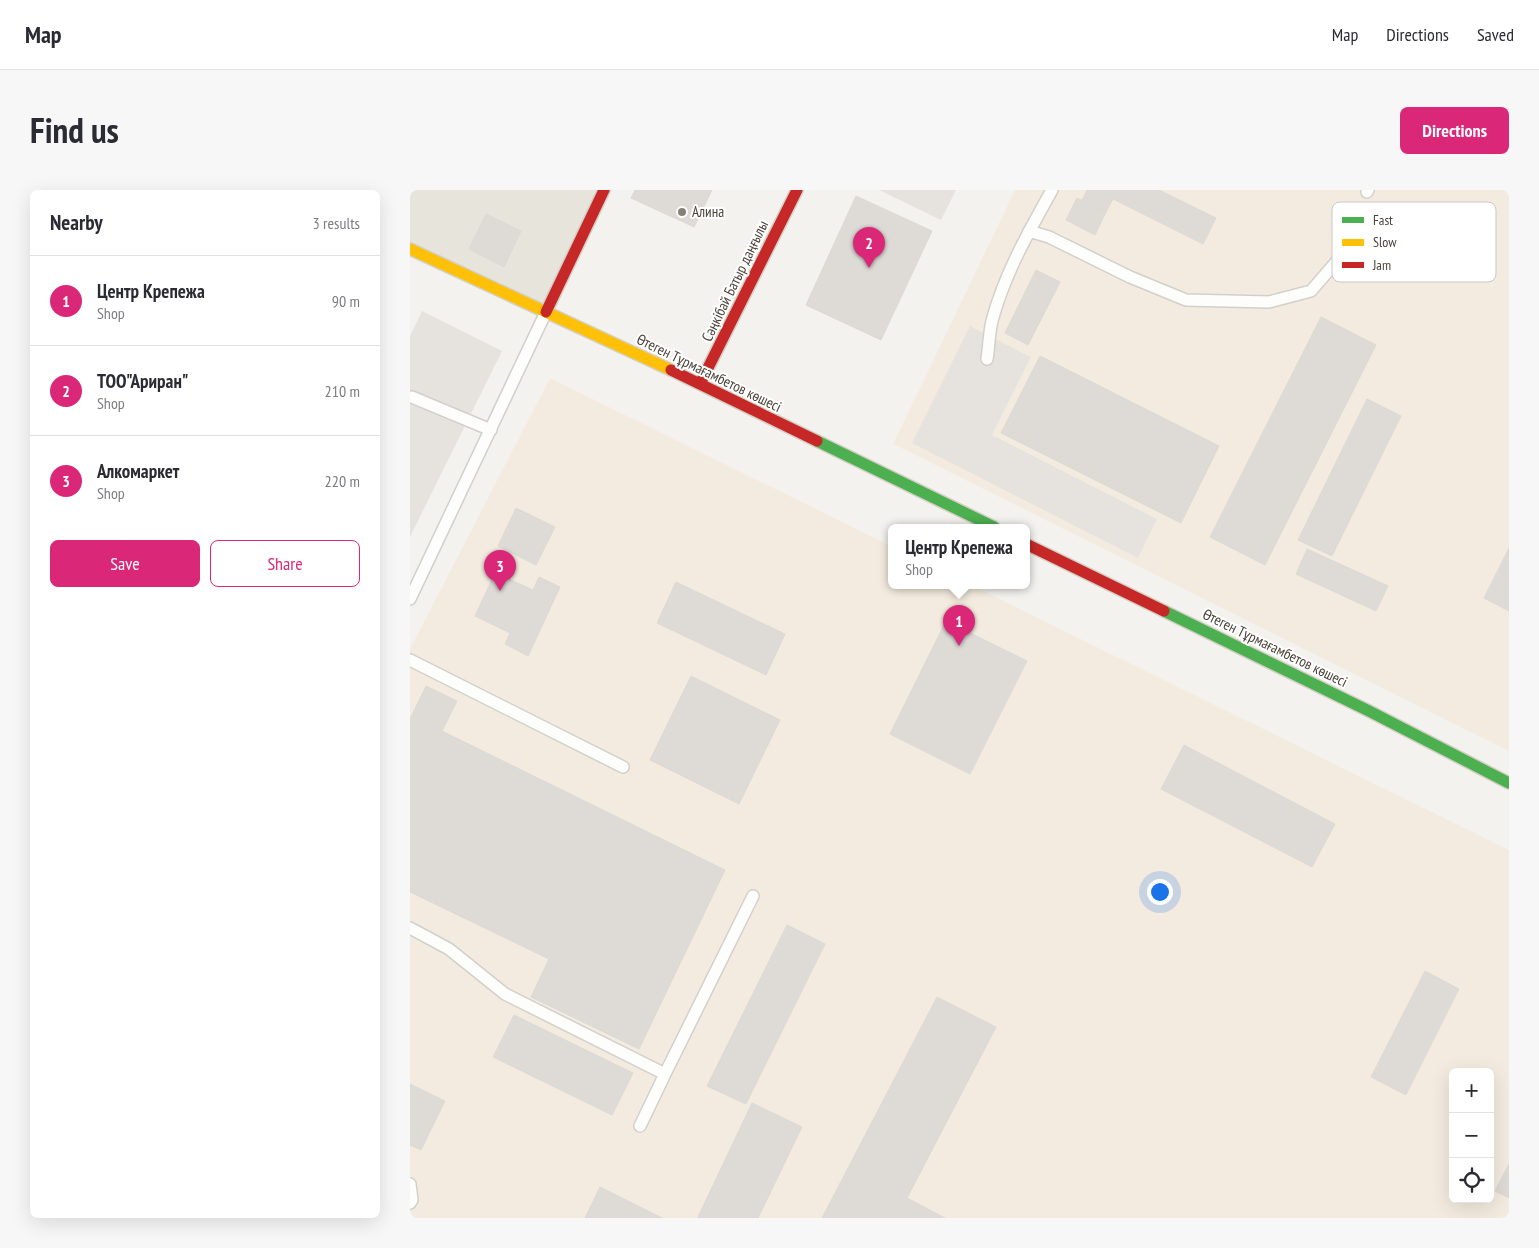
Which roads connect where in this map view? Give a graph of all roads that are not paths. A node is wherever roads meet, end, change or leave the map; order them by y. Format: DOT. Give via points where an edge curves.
graph roads {
  1 [pos="604,190"];
  2 [pos="797,190"];
  3 [pos="1052,190"];
  4 [pos="1029,230"];
  5 [pos="410,249"];
  6 [pos="1332,267"];
  7 [pos="546,312"];
  8 [pos="987,359"];
  9 [pos="700,384"];
  10 [pos="412,397"];
  11 [pos="491,430"];
  12 [pos="988,524"];
  13 [pos="1030,546"];
  14 [pos="410,599"];
  15 [pos="410,660"];
  16 [pos="623,767"];
  17 [pos="1509,783"];
  18 [pos="754,896"];
  19 [pos="410,928"];
  20 [pos="665,1074"];
  21 [pos="640,1126"];
  22 [pos="410,1184"];
  23 [pos="410,1203"];
  1 -- 7 [label="street"];
  2 -- 9 [label="street, Сәңкібай Батыр даңғылы"];
  3 -- 4 [label="lane"];
  4 -- 6 [label="lane" via="1186,300 1269,302 1311,291"];
  4 -- 8 [label="lane" via="992,320"];
  5 -- 7 [label="street, Өтеген Тұрмағамбетов көшесі"];
  7 -- 9 [label="street, Өтеген Тұрмағамбетов көшесі"];
  7 -- 11 [label="lane"];
  9 -- 12 [label="street, Өтеген Тұрмағамбетов көшесі"];
  10 -- 11 [label="lane"];
  11 -- 14 [label="lane"];
  13 -- 17 [label="street, Өтеген Тұрмағамбетов көшесі"];
  15 -- 16 [label="lane"];
  18 -- 20 [label="lane"];
  19 -- 20 [label="lane" via="449,949 505,994"];
  20 -- 21 [label="lane"];
  22 -- 23 [label="lane"];
}
